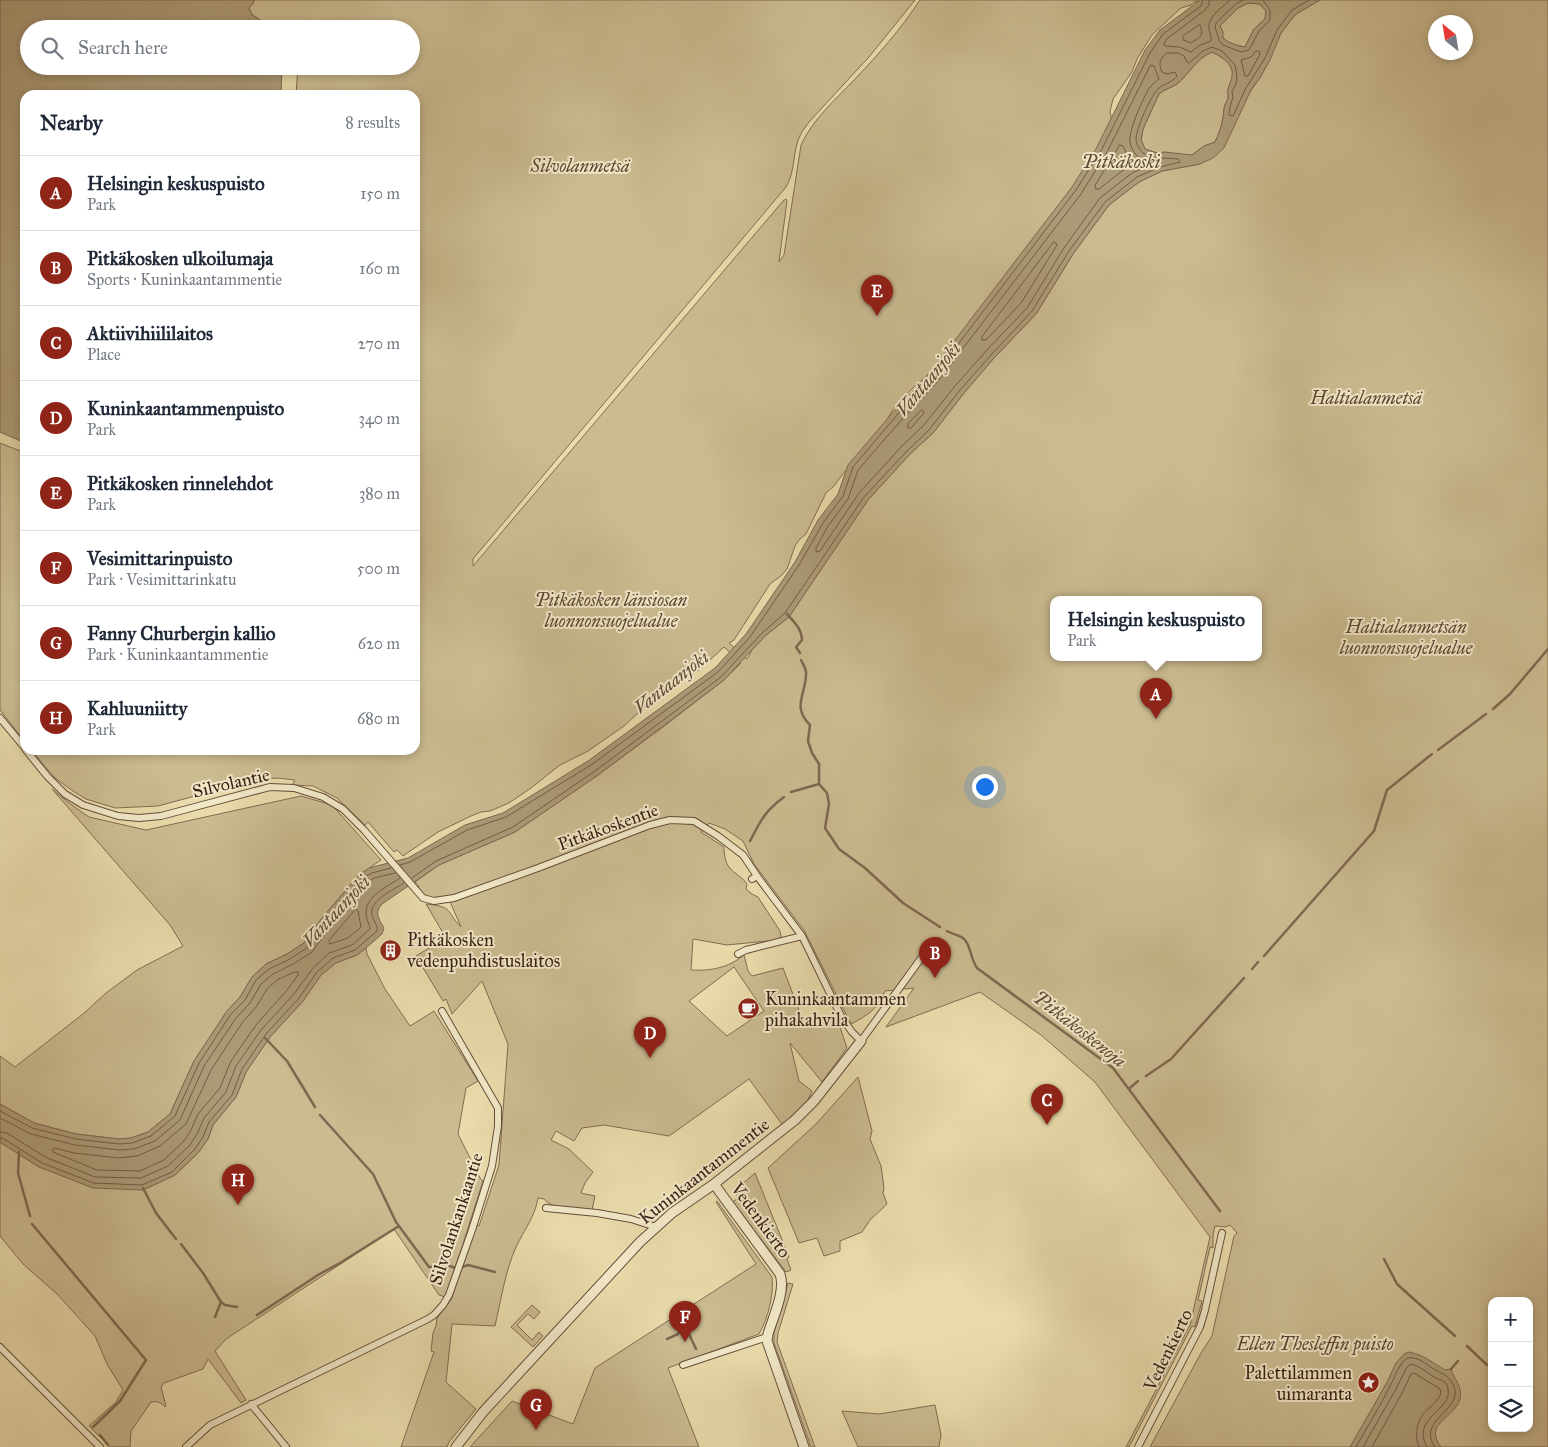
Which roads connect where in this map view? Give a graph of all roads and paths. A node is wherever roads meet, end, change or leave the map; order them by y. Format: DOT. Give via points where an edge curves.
graph roads {
  1 [pos="0,718"];
  2 [pos="20,742"];
  3 [pos="30,755"];
  4 [pos="454,898"];
  5 [pos="802,936"];
  6 [pos="738,954"];
  7 [pos="922,957"];
  8 [pos="442,1011"];
  9 [pos="861,1041"];
  10 [pos="714,1184"];
  11 [pos="544,1210"];
  12 [pos="656,1227"];
  13 [pos="1222,1233"];
  14 [pos="767,1337"];
  15 [pos="0,1347"];
  16 [pos="683,1365"];
  17 [pos="251,1404"];
  18 [pos="97,1446"];
  19 [pos="186,1447"];
  20 [pos="286,1447"];
  21 [pos="456,1447"];
  22 [pos="804,1447"];
  23 [pos="1138,1447"];
  1 -- 2 [label="street, Silvolantie"];
  3 -- 4 [label="street, Silvolantie" via="65,794 83,805 118,816 161,816 270,787 313,793 333,802 364,830 423,898 434,901"];
  4 -- 5 [label="street, Pitkäkoskentie" via="650,825 670,820 694,820 743,855 754,878"];
  5 -- 6 [label="street"];
  5 -- 9 [label="street, Pitkäkoskentie" via="842,1018"];
  7 -- 9 [label="street, Kuninkaantammentie"];
  8 -- 17 [label="street, Silvolankankaantie" via="498,1108 492,1166 449,1295 428,1319"];
  9 -- 10 [label="street, Kuninkaantammentie" via="796,1120"];
  10 -- 12 [label="street, Kuninkaantammentie"];
  10 -- 14 [label="street, Vedenkierto" via="783,1282"];
  11 -- 12 [label="street" via="597,1213"];
  12 -- 21 [label="street, Kuninkaantammentie" via="483,1412"];
  13 -- 23 [label="street, Vedenkierto" via="1200,1327"];
  14 -- 16 [label="street"];
  14 -- 22 [label="street"];
  15 -- 18 [label="street"];
  17 -- 19 [label="street, Silvolankankaantie" via="202,1431"];
  17 -- 20 [label="street"];
}
